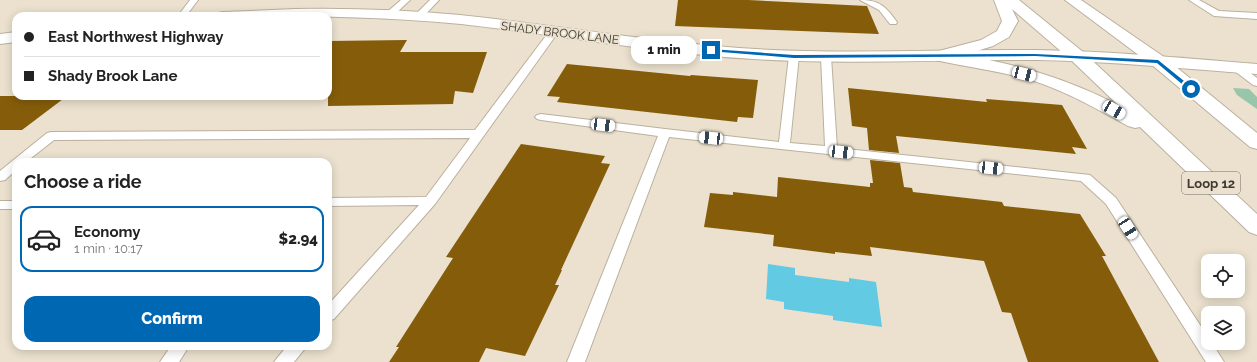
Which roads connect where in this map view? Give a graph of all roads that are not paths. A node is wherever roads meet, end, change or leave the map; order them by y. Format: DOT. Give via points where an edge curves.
graph roads {
  1 [pos="194,0"];
  2 [pos="406,0"];
  3 [pos="435,0"];
  4 [pos="864,0"];
  5 [pos="1001,0"];
  6 [pos="1010,0"];
  7 [pos="1072,0"];
  8 [pos="1193,0"];
  9 [pos="185,12"];
  10 [pos="332,14"];
  11 [pos="390,15"];
  12 [pos="1257,16"];
  13 [pos="418,17"];
  14 [pos="893,22"];
  15 [pos="554,31"];
  16 [pos="12,38"];
  17 [pos="0,39"];
  18 [pos="794,56"];
  19 [pos="941,56"];
  20 [pos="1077,56"];
  21 [pos="826,57"];
  22 [pos="1158,62"];
  23 [pos="1236,67"];
  24 [pos="1257,69"];
  25 [pos="1257,83"];
  26 [pos="541,117"];
  27 [pos="665,133"];
  28 [pos="479,134"];
  29 [pos="1166,139"];
  30 [pos="1257,143"];
  31 [pos="784,146"];
  32 [pos="831,151"];
  33 [pos="23,158"];
  34 [pos="12,167"];
  35 [pos="0,177"];
  36 [pos="430,200"];
  37 [pos="332,202"];
  38 [pos="0,205"];
  39 [pos="12,205"];
  40 [pos="1257,227"];
  41 [pos="332,311"];
  42 [pos="177,350"];
  43 [pos="294,350"];
  44 [pos="169,362"];
  45 [pos="283,362"];
  46 [pos="576,362"];
  47 [pos="1215,362"];
  1 -- 9 [label="lane"];
  2 -- 11 [label="lane"];
  3 -- 13 [label="lane"];
  4 -- 14 [label="lane" via="882,8"];
  5 -- 19 [label="main road" via="1010,21 1003,34 987,43"];
  6 -- 20 [label="main road, Loop 12"];
  7 -- 22 [label="main road"];
  8 -- 12 [label="lane" via="1217,14"];
  10 -- 11 [label="main road, SHADY BROOK LANE"];
  11 -- 13 [label="main road, SHADY BROOK LANE"];
  13 -- 15 [label="main road, SHADY BROOK LANE"];
  15 -- 18 [label="main road, SHADY BROOK LANE" via="657,45"];
  15 -- 28 [label="lane"];
  16 -- 17 [label="main road"];
  18 -- 21 [label="main road, SHADY BROOK LANE"];
  18 -- 31 [label="lane"];
  19 -- 20 [label="main road, SHADY BROOK LANE"];
  19 -- 21 [label="main road, SHADY BROOK LANE"];
  19 -- 29 [label="main road" via="989,65 1068,87"];
  20 -- 22 [label="main road, SHADY BROOK LANE"];
  20 -- 29 [label="main road, Loop 12"];
  21 -- 32 [label="lane"];
  22 -- 23 [label="main road, SHADY BROOK LANE"];
  22 -- 30 [label="main road"];
  23 -- 24 [label="main road, SHADY BROOK LANE"];
  23 -- 25 [label="lane"];
  26 -- 27 [label="lane"];
  27 -- 31 [label="lane"];
  27 -- 46 [label="lane"];
  28 -- 33 [label="lane" via="51,136"];
  28 -- 36 [label="lane"];
  29 -- 40 [label="main road, Loop 12"];
  31 -- 32 [label="lane"];
  32 -- 47 [label="lane" via="1084,178 1111,201"];
  34 -- 35 [label="lane"];
  36 -- 37 [label="lane"];
  36 -- 41 [label="lane"];
  38 -- 39 [label="lane"];
  42 -- 44 [label="lane"];
  43 -- 45 [label="lane"];
}
